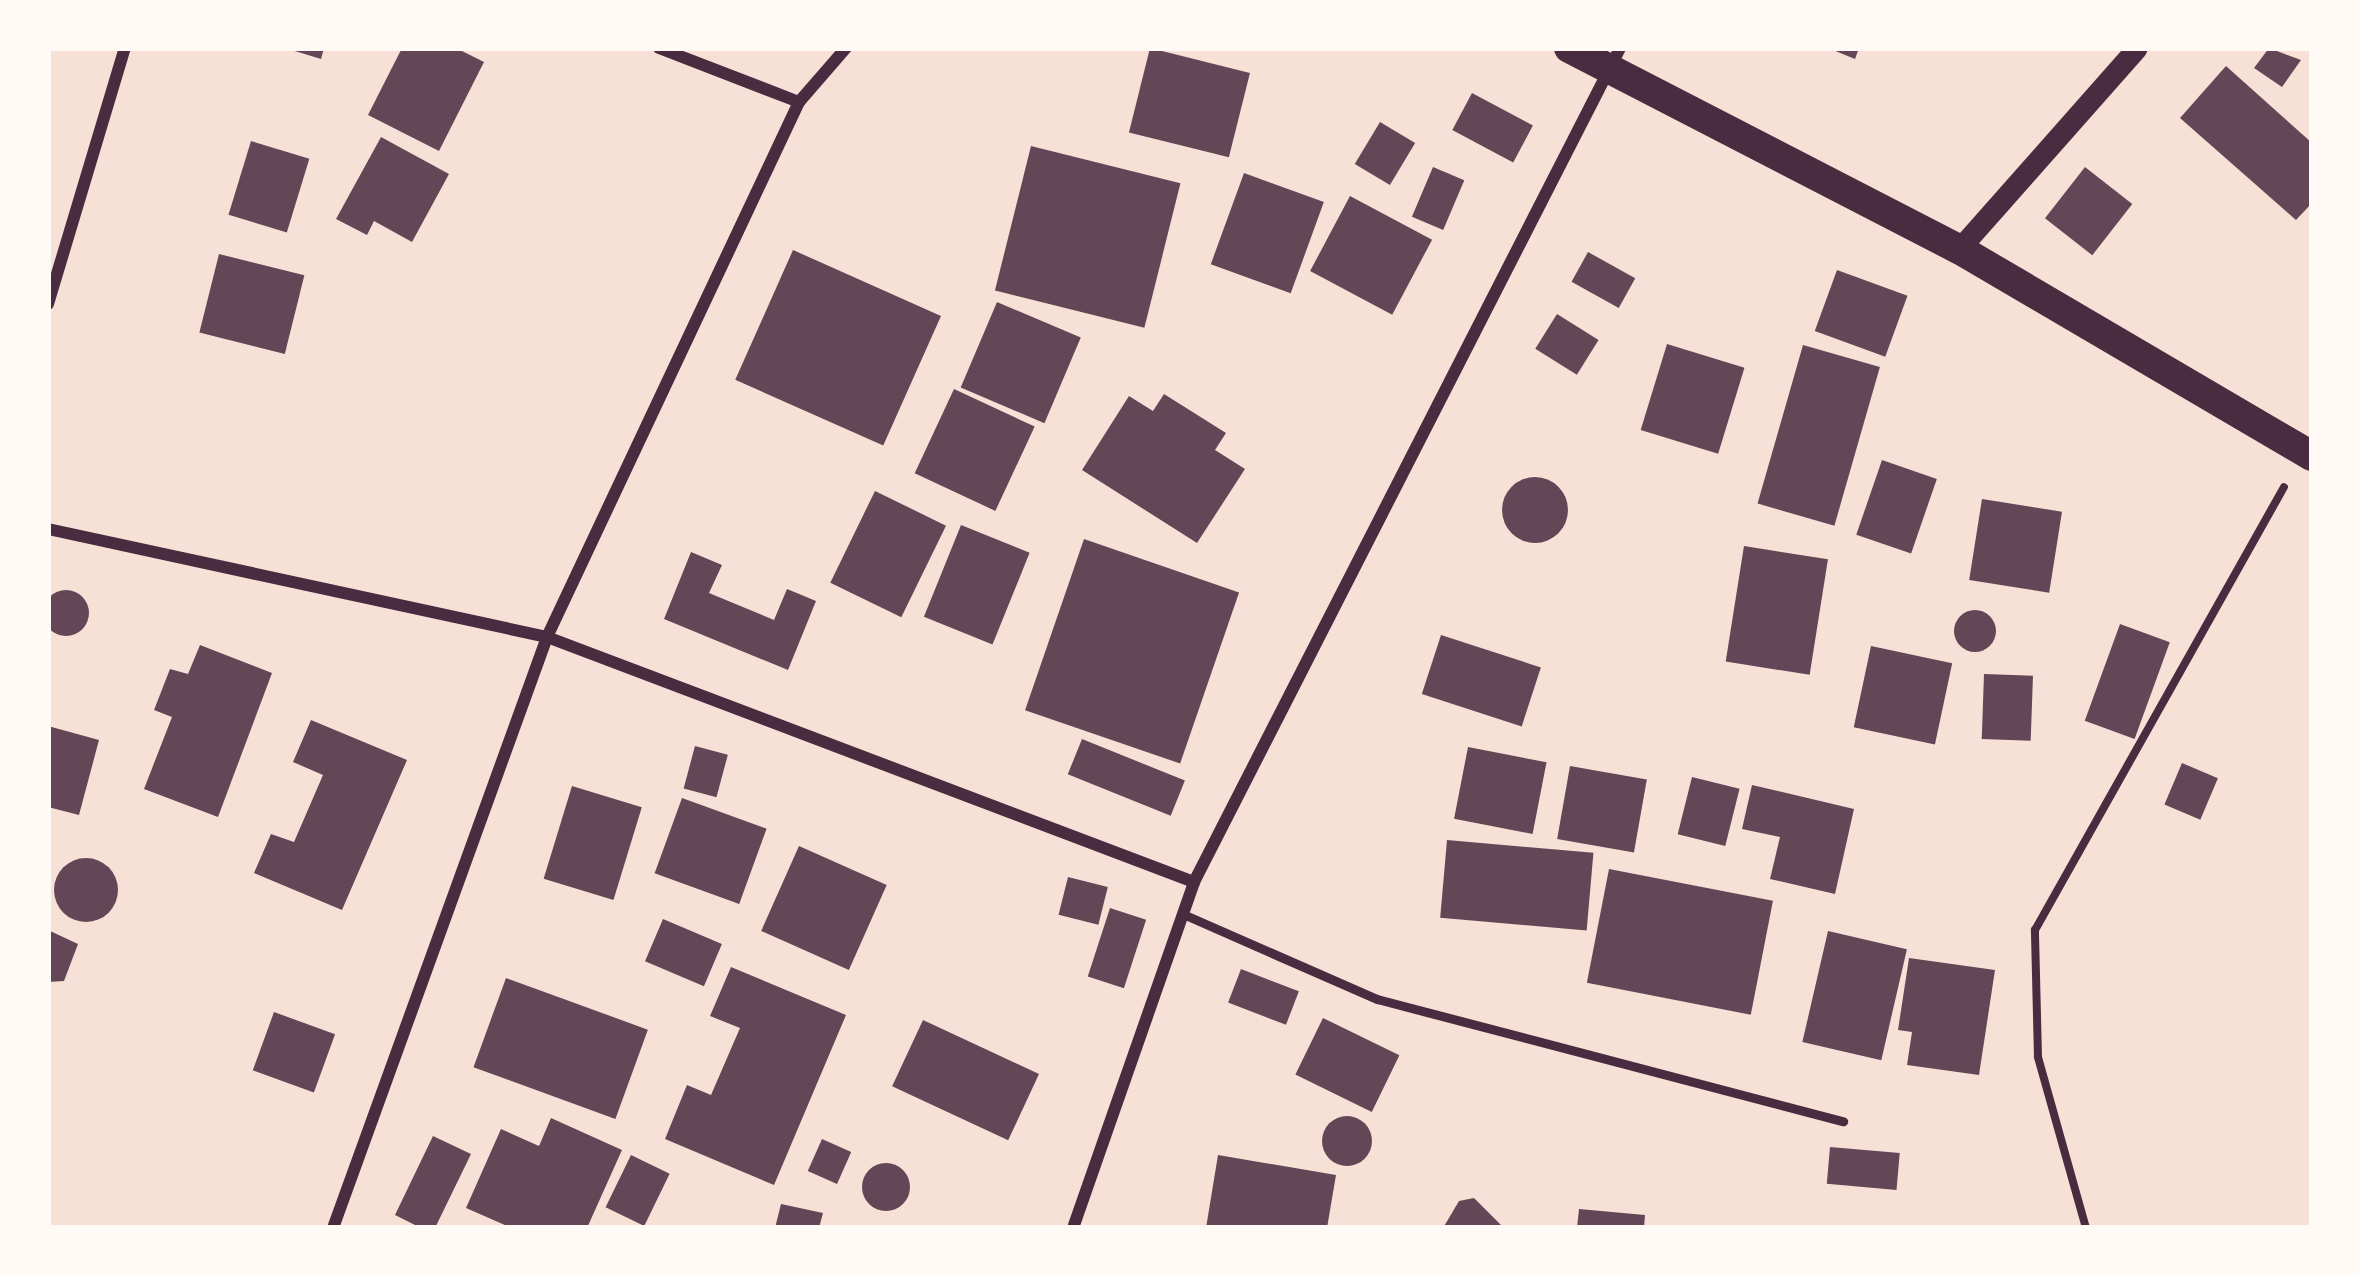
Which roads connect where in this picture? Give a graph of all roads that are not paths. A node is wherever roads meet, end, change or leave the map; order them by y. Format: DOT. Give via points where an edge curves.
graph roads {
  1 [pos="124,48"];
  2 [pos="659,48"];
  3 [pos="846,48"];
  4 [pos="1569,48"];
  5 [pos="2137,48"];
  6 [pos="1618,60"];
  7 [pos="799,102"];
  8 [pos="1959,249"];
  9 [pos="48,304"];
  10 [pos="2308,453"];
  11 [pos="48,529"];
  12 [pos="547,637"];
  13 [pos="1194,882"];
  14 [pos="1183,914"];
  15 [pos="1843,1121"];
  16 [pos="333,1228"];
  17 [pos="1073,1228"];
  1 -- 9 [label="street"];
  2 -- 7 [label="street"];
  3 -- 7 [label="street"];
  4 -- 6 [label="main road"];
  5 -- 8 [label="street"];
  6 -- 8 [label="main road"];
  6 -- 13 [label="street"];
  7 -- 12 [label="street"];
  8 -- 10 [label="main road"];
  11 -- 12 [label="street"];
  12 -- 13 [label="street"];
  12 -- 16 [label="street"];
  13 -- 14 [label="street"];
  14 -- 15 [label="lane" via="1377,999"];
  14 -- 17 [label="street"];
}
